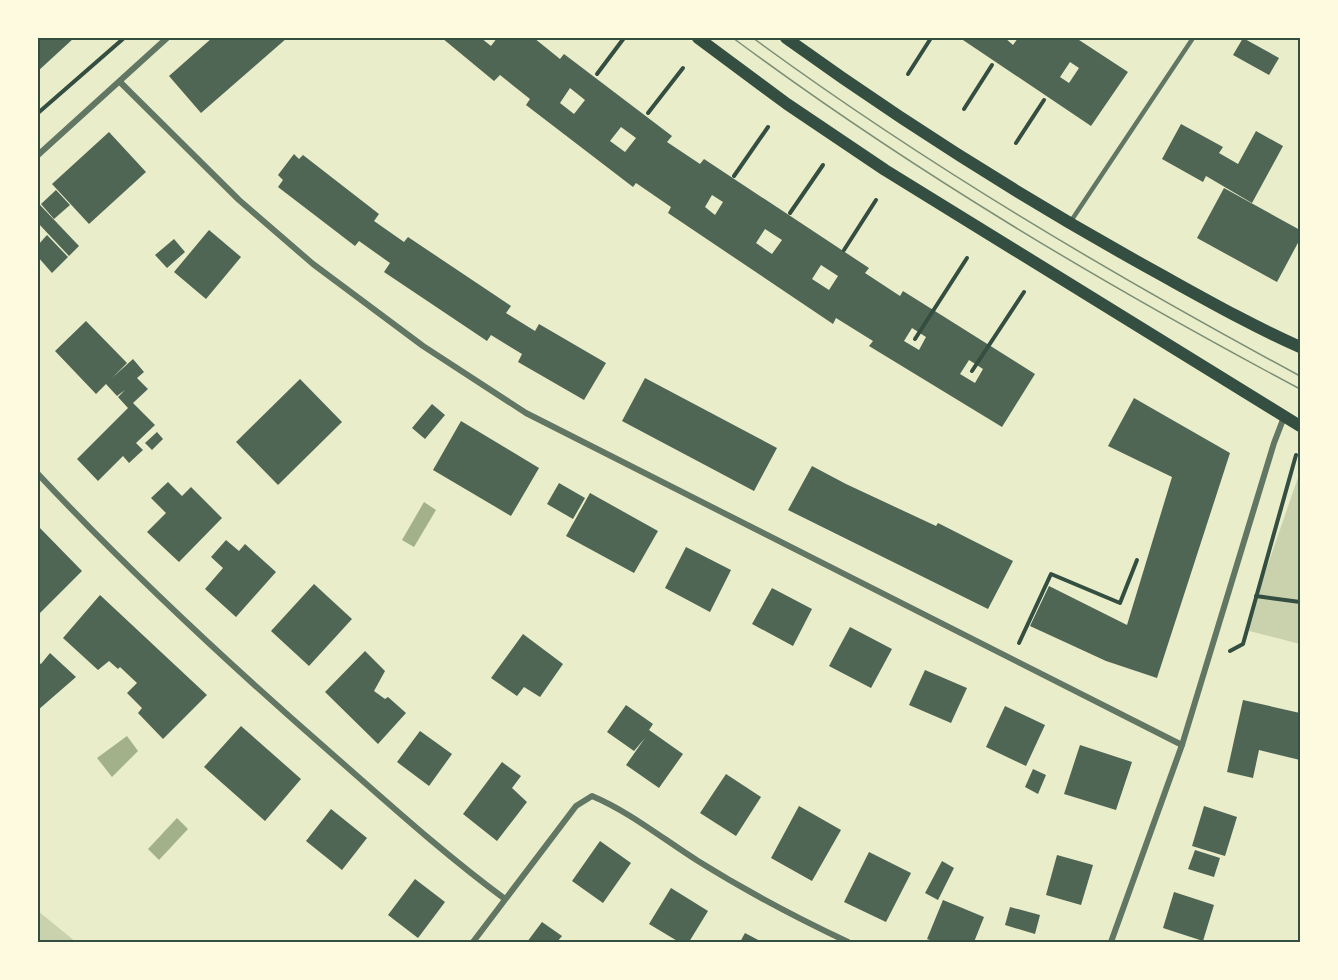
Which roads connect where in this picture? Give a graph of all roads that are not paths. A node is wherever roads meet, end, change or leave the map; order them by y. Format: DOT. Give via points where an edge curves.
graph roads {
  1 [pos="167,38"];
  2 [pos="698,38"];
  3 [pos="786,38"];
  4 [pos="1193,38"];
  5 [pos="120,82"];
  6 [pos="38,155"];
  7 [pos="1070,223"];
  8 [pos="1300,347"];
  9 [pos="1284,417"];
  10 [pos="1300,426"];
  11 [pos="38,474"];
  12 [pos="1182,745"];
  13 [pos="506,899"];
  14 [pos="473,942"];
  15 [pos="848,942"];
  16 [pos="1111,942"];
  1 -- 5 [label="street"];
  2 -- 9 [label="main road" via="885,170"];
  3 -- 7 [label="main road" via="863,92"];
  4 -- 7 [label="lane"];
  5 -- 6 [label="street"];
  5 -- 12 [label="street" via="239,200 313,264 423,346 526,413"];
  7 -- 8 [label="main road"];
  9 -- 10 [label="main road"];
  9 -- 12 [label="street"];
  11 -- 13 [label="street" via="188,626 385,801"];
  12 -- 16 [label="street"];
  13 -- 14 [label="street"];
  13 -- 15 [label="street" via="576,806 592,796 612,804 799,919"];
}
